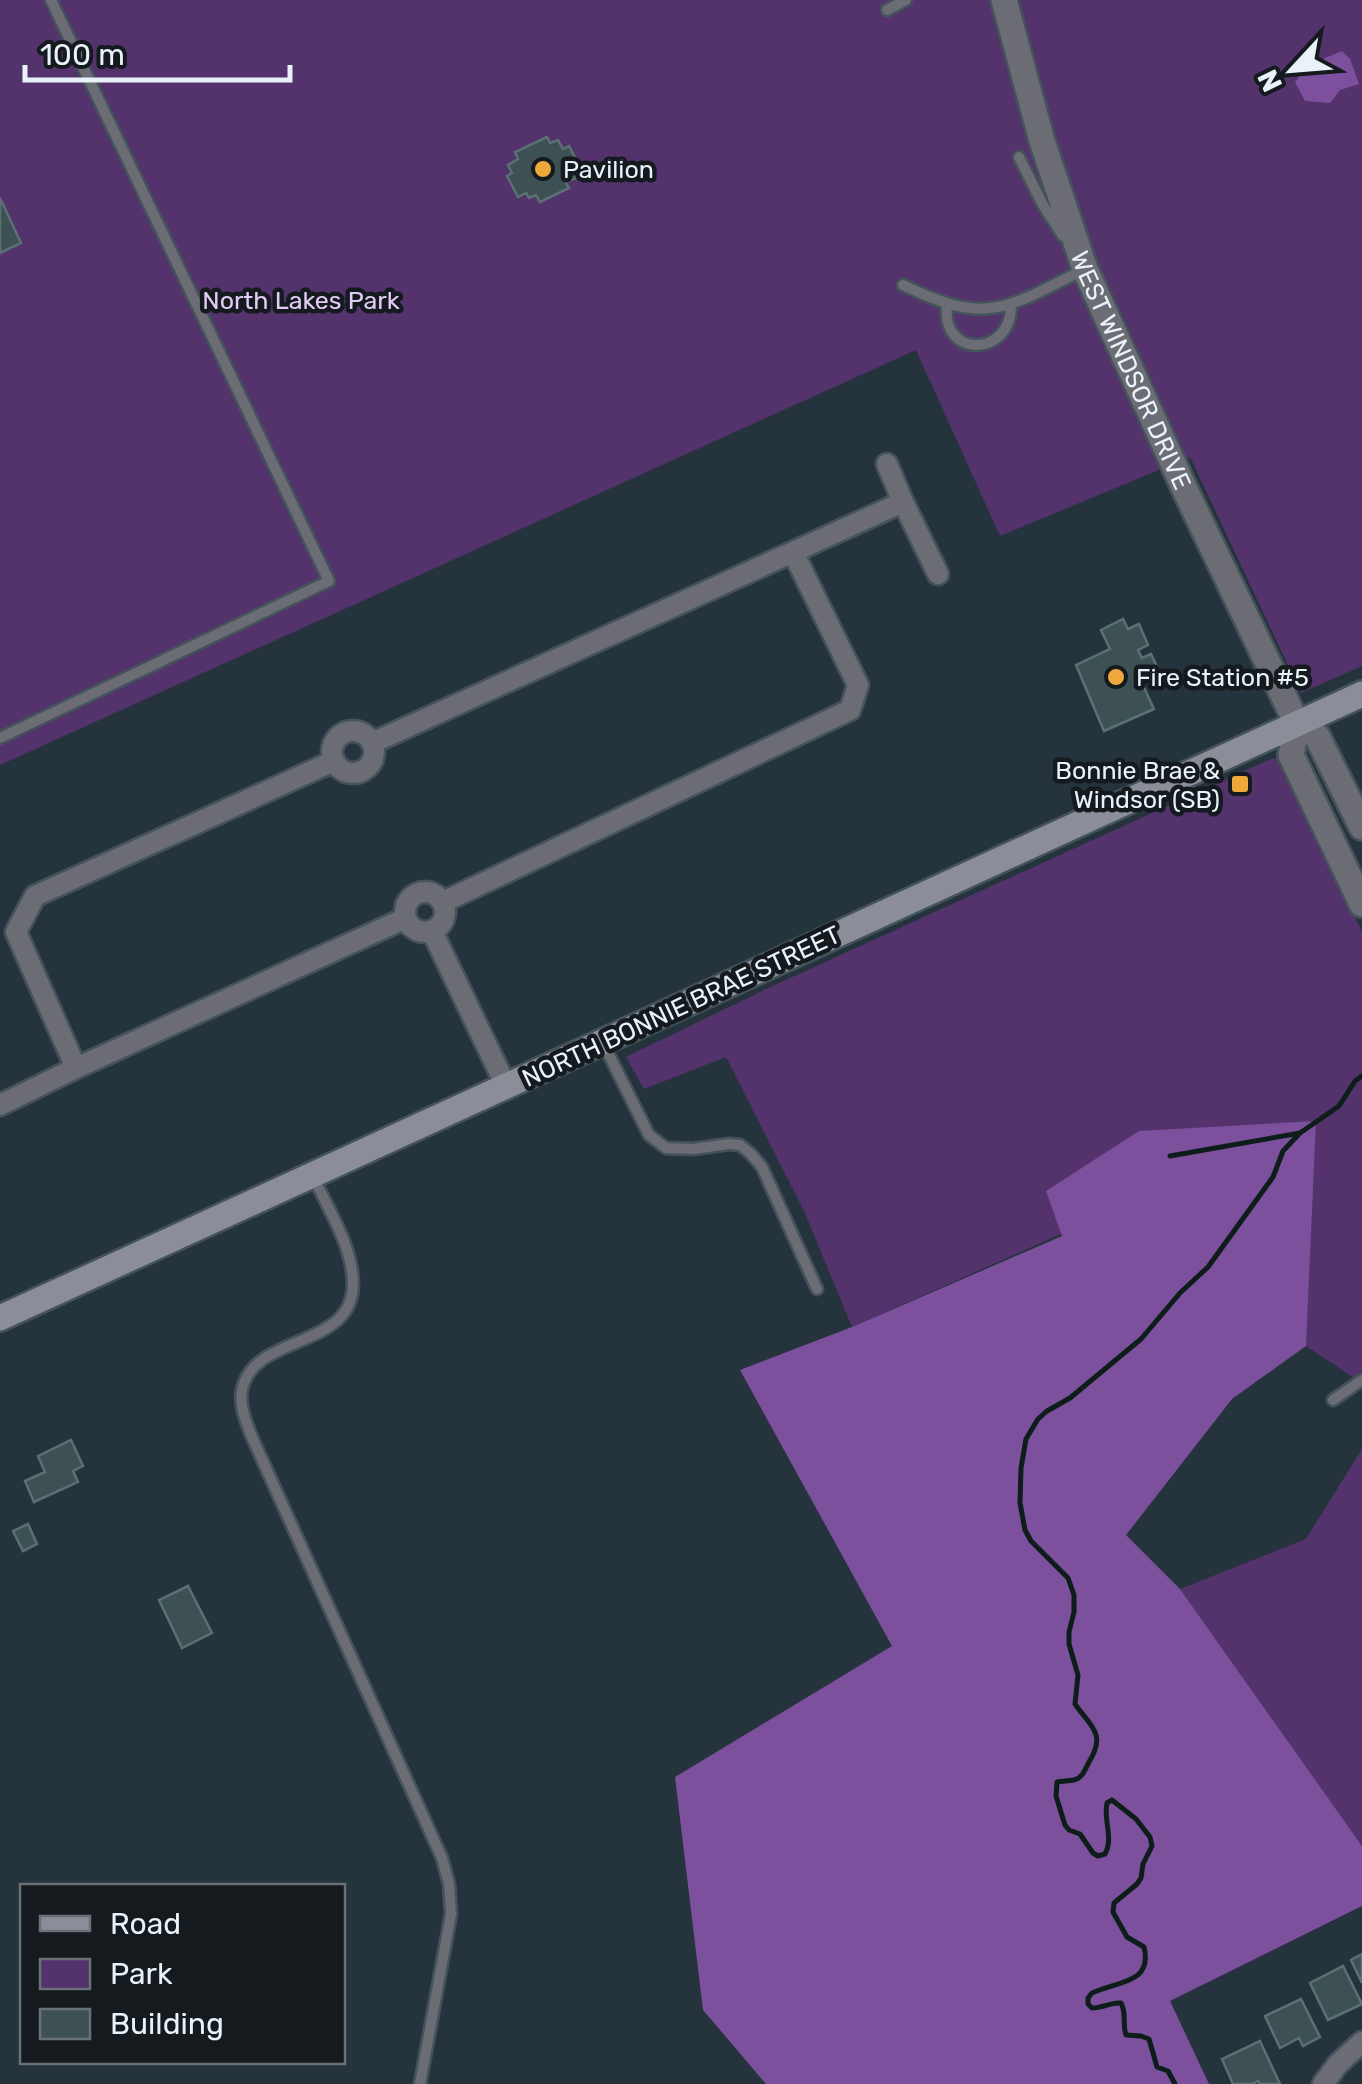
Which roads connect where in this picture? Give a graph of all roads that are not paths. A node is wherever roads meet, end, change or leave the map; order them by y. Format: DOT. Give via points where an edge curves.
graph roads {
  1 [pos="51,0"];
  2 [pos="906,0"];
  3 [pos="1004,0"];
  4 [pos="886,10"];
  5 [pos="1019,158"];
  6 [pos="1085,269"];
  7 [pos="903,284"];
  8 [pos="947,304"];
  9 [pos="1011,305"];
  10 [pos="888,464"];
  11 [pos="903,502"];
  12 [pos="793,552"];
  13 [pos="938,574"];
  14 [pos="1362,694"];
  15 [pos="1297,724"];
  16 [pos="0,738"];
  17 [pos="372,743"];
  18 [pos="334,761"];
  19 [pos="1362,827"];
  20 [pos="443,902"];
  21 [pos="1362,904"];
  22 [pos="406,918"];
  23 [pos="432,931"];
  24 [pos="603,1042"];
  25 [pos="76,1068"];
  26 [pos="506,1086"];
  27 [pos="0,1106"];
  28 [pos="312,1175"];
  29 [pos="817,1290"];
  30 [pos="0,1318"];
  31 [pos="1362,1380"];
  32 [pos="1332,1400"];
  33 [pos="1362,2042"];
  34 [pos="420,2084"];
  35 [pos="1322,2084"];
  1 -- 16 [label="lane" via="330,581"];
  2 -- 4 [label="lane"];
  3 -- 6 [label="street, WEST WINDSOR DRIVE"];
  5 -- 6 [label="lane"];
  6 -- 9 [label="lane"];
  6 -- 15 [label="street, WEST WINDSOR DRIVE"];
  7 -- 8 [label="lane"];
  8 -- 9 [label="lane" via="981,310"];
  8 -- 9 [label="lane" via="945,319 967,345 996,338 1007,328"];
  10 -- 11 [label="street"];
  11 -- 12 [label="street"];
  11 -- 13 [label="street"];
  12 -- 17 [label="street"];
  12 -- 20 [label="street" via="858,685 850,710"];
  14 -- 15 [label="main road, NORTH BONNIE BRAE STREET"];
  15 -- 19 [label="street, WEST WINDSOR DRIVE" via="1317,736"];
  15 -- 21 [label="street, WEST WINDSOR DRIVE" via="1291,755"];
  15 -- 24 [label="main road, NORTH BONNIE BRAE STREET"];
  17 -- 18 [label="street" via="348,732 336,740"];
  17 -- 18 [label="street" via="374,756 362,772 343,771"];
  18 -- 25 [label="street" via="35,896 16,932"];
  20 -- 22 [label="street" via="420,892 406,905"];
  20 -- 23 [label="street" via="445,916"];
  22 -- 23 [label="street" via="419,931"];
  22 -- 25 [label="street"];
  23 -- 26 [label="street"];
  24 -- 26 [label="main road, NORTH BONNIE BRAE STREET"];
  24 -- 29 [label="lane" via="649,1135 666,1148 729,1144 751,1154"];
  25 -- 27 [label="street"];
  26 -- 28 [label="main road, NORTH BONNIE BRAE STREET"];
  28 -- 30 [label="main road, NORTH BONNIE BRAE STREET"];
  28 -- 34 [label="lane" via="351,1264 353,1289 331,1327 251,1370 242,1410 446,1871 451,1914"];
  31 -- 32 [label="lane"];
  33 -- 35 [label="street"];
}
